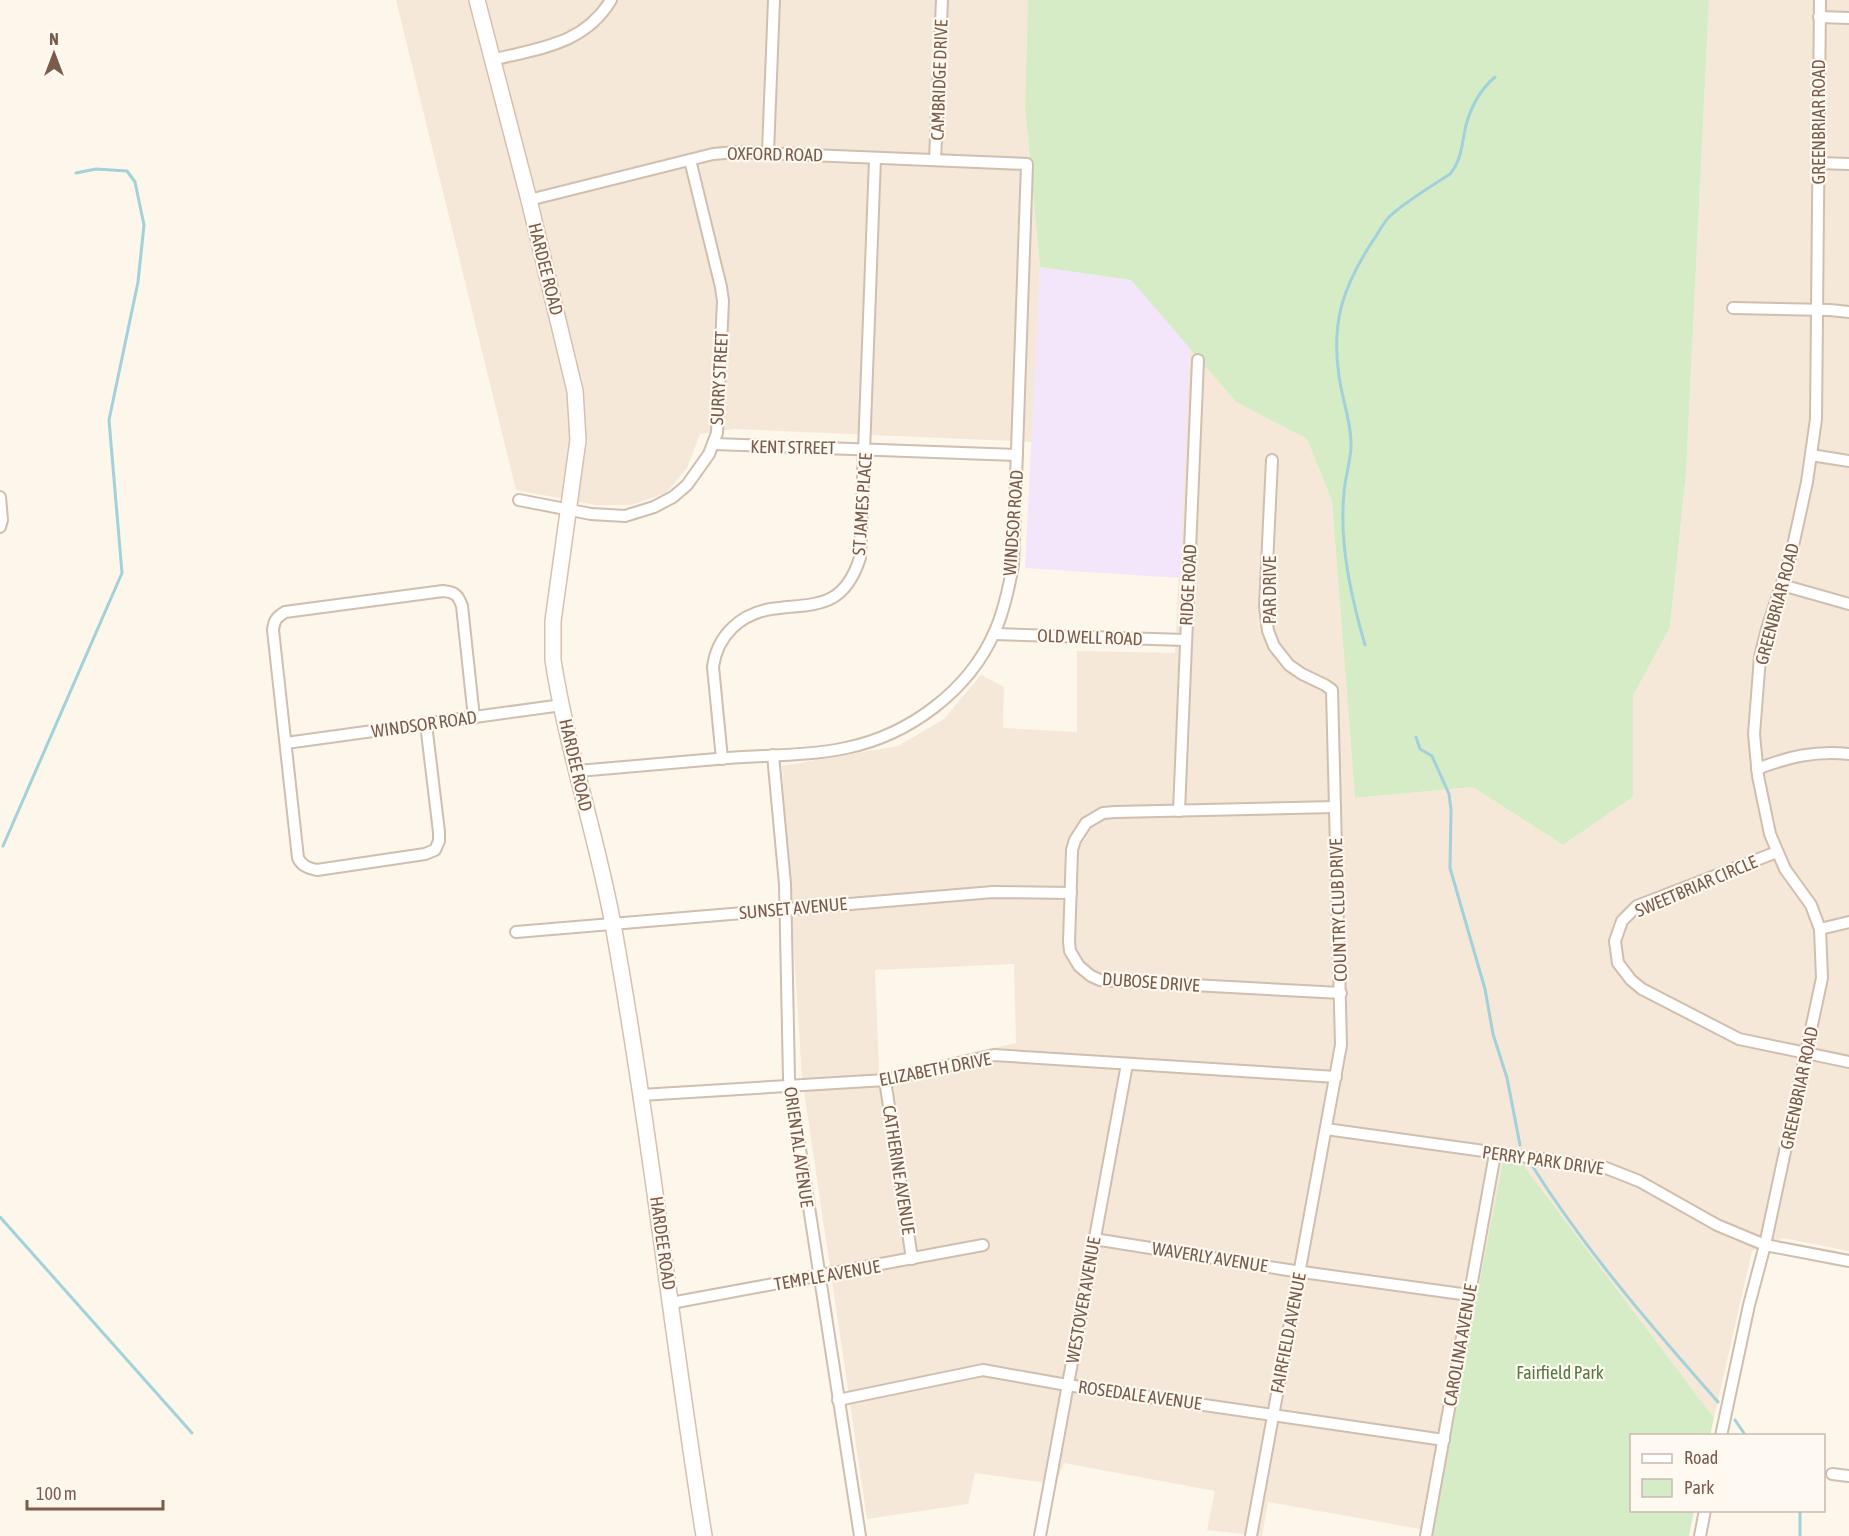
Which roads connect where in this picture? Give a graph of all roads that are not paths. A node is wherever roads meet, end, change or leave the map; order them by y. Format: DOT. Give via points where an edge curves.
graph roads {
  1 [pos="477,0"];
  2 [pos="611,0"];
  3 [pos="774,0"];
  4 [pos="942,0"];
  5 [pos="1820,0"];
  6 [pos="1819,17"];
  7 [pos="1849,18"];
  8 [pos="492,60"];
  9 [pos="768,152"];
  10 [pos="875,158"];
  11 [pos="690,160"];
  12 [pos="935,160"];
  13 [pos="991,162"];
  14 [pos="1818,163"];
  15 [pos="1849,164"];
  16 [pos="529,200"];
  17 [pos="1733,308"];
  18 [pos="1817,310"];
  19 [pos="1849,312"];
  20 [pos="1198,360"];
  21 [pos="713,444"];
  22 [pos="866,449"];
  23 [pos="1017,455"];
  24 [pos="1811,455"];
  25 [pos="1272,460"];
  26 [pos="1849,461"];
  27 [pos="0,497"];
  28 [pos="519,500"];
  29 [pos="568,508"];
  30 [pos="0,527"];
  31 [pos="1782,585"];
  32 [pos="1849,604"];
  33 [pos="994,634"];
  34 [pos="1185,640"];
  35 [pos="1332,690"];
  36 [pos="562,705"];
  37 [pos="474,718"];
  38 [pos="426,724"];
  39 [pos="286,743"];
  40 [pos="1849,754"];
  41 [pos="773,755"];
  42 [pos="722,759"];
  43 [pos="1757,769"];
  44 [pos="578,771"];
  45 [pos="1335,807"];
  46 [pos="1179,810"];
  47 [pos="1777,852"];
  48 [pos="1071,893"];
  49 [pos="786,909"];
  50 [pos="1849,922"];
  51 [pos="613,924"];
  52 [pos="1820,929"];
  53 [pos="516,932"];
  54 [pos="1341,993"];
  55 [pos="1807,1052"];
  56 [pos="1849,1062"];
  57 [pos="1127,1064"];
  58 [pos="1336,1077"];
  59 [pos="885,1080"];
  60 [pos="790,1087"];
  61 [pos="641,1095"];
  62 [pos="1326,1129"];
  63 [pos="1495,1154"];
  64 [pos="1094,1239"];
  65 [pos="983,1245"];
  66 [pos="1766,1245"];
  67 [pos="912,1259"];
  68 [pos="1849,1261"];
  69 [pos="1300,1271"];
  70 [pos="819,1276"];
  71 [pos="1469,1295"];
  72 [pos="671,1303"];
  73 [pos="1067,1385"];
  74 [pos="838,1400"];
  75 [pos="1273,1415"];
  76 [pos="1721,1434"];
  77 [pos="1444,1440"];
  78 [pos="1832,1474"];
  79 [pos="1849,1476"];
  80 [pos="1705,1512"];
  81 [pos="704,1536"];
  82 [pos="860,1536"];
  83 [pos="1040,1536"];
  84 [pos="1251,1536"];
  85 [pos="1426,1536"];
  86 [pos="1700,1536"];
  1 -- 8 [label="street, HARDEE ROAD"];
  2 -- 8 [label="street" via="596,22 575,37"];
  3 -- 9 [label="street"];
  4 -- 12 [label="street, CAMBRIDGE DRIVE"];
  5 -- 6 [label="street, GREENBRIAR ROAD"];
  6 -- 7 [label="street"];
  6 -- 14 [label="street, GREENBRIAR ROAD"];
  8 -- 16 [label="street, HARDEE ROAD"];
  9 -- 10 [label="street, OXFORD ROAD"];
  9 -- 11 [label="street, OXFORD ROAD" via="721,153"];
  10 -- 12 [label="street, OXFORD ROAD"];
  10 -- 22 [label="street, ST JAMES PLACE"];
  11 -- 16 [label="street, OXFORD ROAD"];
  11 -- 21 [label="street, SURRY STREET" via="723,301 717,433"];
  12 -- 13 [label="street, OXFORD ROAD"];
  13 -- 23 [label="street, WINDSOR ROAD" via="1027,164"];
  14 -- 15 [label="street"];
  14 -- 18 [label="street, GREENBRIAR ROAD"];
  16 -- 29 [label="street, HARDEE ROAD" via="575,391 578,440"];
  17 -- 18 [label="street"];
  18 -- 19 [label="street"];
  18 -- 24 [label="street, GREENBRIAR ROAD" via="1817,398"];
  20 -- 34 [label="street, RIDGE ROAD"];
  21 -- 22 [label="street, KENT STREET"];
  21 -- 29 [label="street, SURRY STREET" via="687,485 654,507 613,516"];
  22 -- 23 [label="street, KENT STREET"];
  22 -- 42 [label="street, ST JAMES PLACE" via="861,550 851,579 825,602 750,615 732,628 719,646 713,674"];
  23 -- 33 [label="street, WINDSOR ROAD" via="1013,565"];
  24 -- 26 [label="street"];
  24 -- 31 [label="street, GREENBRIAR ROAD"];
  25 -- 35 [label="street, PAR DRIVE" via="1265,606 1268,631 1289,665"];
  27 -- 30 [label="street"];
  28 -- 29 [label="street, SURRY STREET"];
  29 -- 36 [label="street, HARDEE ROAD" via="552,641"];
  31 -- 32 [label="street"];
  31 -- 43 [label="street, GREENBRIAR ROAD" via="1767,629 1757,679"];
  33 -- 34 [label="street, OLD WELL ROAD"];
  33 -- 41 [label="street, WINDSOR ROAD" via="963,680 934,708 898,730 845,748"];
  34 -- 46 [label="street, RIDGE ROAD"];
  35 -- 45 [label="street, COUNTRY CLUB DRIVE"];
  36 -- 37 [label="street, WINDSOR ROAD"];
  36 -- 44 [label="street, HARDEE ROAD"];
  37 -- 38 [label="street, WINDSOR ROAD"];
  37 -- 39 [label="street" via="462,606 453,592 285,612 274,621 273,630"];
  38 -- 39 [label="street, WINDSOR ROAD"];
  38 -- 39 [label="street" via="439,832 435,850 317,870 308,868 298,858"];
  40 -- 43 [label="street" via="1801,754"];
  41 -- 42 [label="street, WINDSOR ROAD"];
  41 -- 49 [label="street, ORIENTAL AVENUE"];
  42 -- 44 [label="street, WINDSOR ROAD"];
  43 -- 47 [label="street, GREENBRIAR ROAD"];
  44 -- 51 [label="street, HARDEE ROAD"];
  45 -- 46 [label="street, DUBOSE DRIVE"];
  45 -- 54 [label="street, COUNTRY CLUB DRIVE"];
  46 -- 48 [label="street, DUBOSE DRIVE" via="1103,813 1086,823 1072,850"];
  47 -- 52 [label="street, GREENBRIAR ROAD" via="1811,905"];
  47 -- 55 [label="street, SWEETBRIAR CIRCLE" via="1638,906 1622,921 1615,948 1622,969 1642,988 1739,1039"];
  48 -- 49 [label="street, SUNSET AVENUE" via="993,892"];
  48 -- 54 [label="street, DUBOSE DRIVE" via="1070,951 1079,966 1100,980"];
  49 -- 51 [label="street, SUNSET AVENUE"];
  49 -- 60 [label="street, ORIENTAL AVENUE"];
  50 -- 52 [label="street"];
  51 -- 53 [label="street, SUNSET AVENUE"];
  51 -- 61 [label="street, HARDEE ROAD"];
  52 -- 55 [label="street, GREENBRIAR ROAD" via="1822,978"];
  54 -- 58 [label="street, COUNTRY CLUB DRIVE" via="1341,1045"];
  55 -- 56 [label="street, SWEETBRIAR CIRCLE"];
  55 -- 66 [label="street, GREENBRIAR ROAD"];
  57 -- 58 [label="street, ELIZABETH DRIVE"];
  57 -- 59 [label="street, ELIZABETH DRIVE" via="994,1055"];
  57 -- 64 [label="street, WESTOVER AVENUE"];
  58 -- 62 [label="street, COUNTRY CLUB DRIVE"];
  59 -- 60 [label="street, ELIZABETH DRIVE"];
  59 -- 67 [label="street, CATHERINE AVENUE"];
  60 -- 61 [label="street, ELIZABETH DRIVE"];
  60 -- 70 [label="street, ORIENTAL AVENUE"];
  61 -- 72 [label="street, HARDEE ROAD"];
  62 -- 63 [label="street, PERRY PARK DRIVE"];
  62 -- 69 [label="street, FAIRFIELD AVENUE"];
  63 -- 66 [label="street, PERRY PARK DRIVE" via="1612,1170"];
  63 -- 71 [label="street, CAROLINA AVENUE"];
  64 -- 69 [label="street, WAVERLY AVENUE"];
  64 -- 73 [label="street, WESTOVER AVENUE"];
  65 -- 67 [label="street, TEMPLE AVENUE"];
  66 -- 68 [label="street, PERRY PARK DRIVE"];
  66 -- 76 [label="street, GREENBRIAR ROAD"];
  67 -- 70 [label="street, TEMPLE AVENUE"];
  69 -- 71 [label="street, WAVERLY AVENUE"];
  69 -- 75 [label="street, FAIRFIELD AVENUE"];
  70 -- 72 [label="street, TEMPLE AVENUE"];
  70 -- 74 [label="street, ORIENTAL AVENUE"];
  71 -- 77 [label="street, CAROLINA AVENUE"];
  72 -- 81 [label="street, HARDEE ROAD"];
  73 -- 74 [label="street, ROSEDALE AVENUE" via="983,1370"];
  73 -- 75 [label="street, ROSEDALE AVENUE"];
  73 -- 83 [label="street, WESTOVER AVENUE"];
  74 -- 82 [label="street, ORIENTAL AVENUE"];
  75 -- 77 [label="street, ROSEDALE AVENUE"];
  75 -- 84 [label="street, FAIRFIELD AVENUE"];
  77 -- 85 [label="street, CAROLINA AVENUE"];
  78 -- 79 [label="street"];
  80 -- 86 [label="street"];
}
